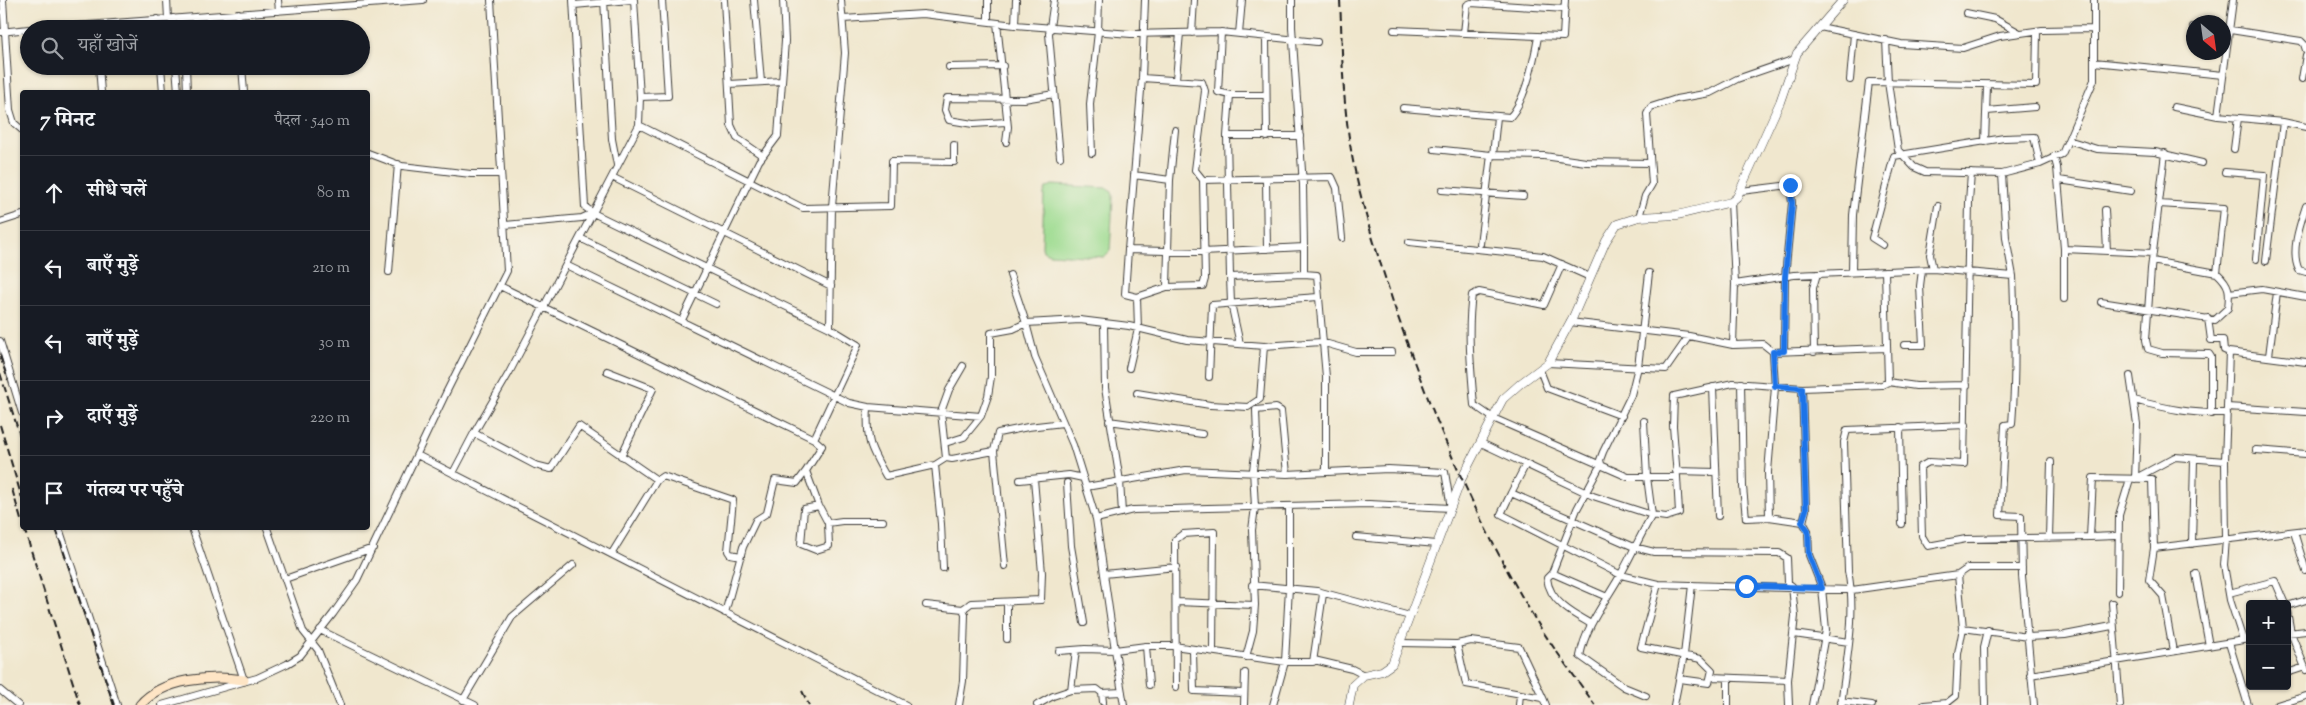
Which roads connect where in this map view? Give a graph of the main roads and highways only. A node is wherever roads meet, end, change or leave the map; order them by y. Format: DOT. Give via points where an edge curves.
graph roads {
  1 [pos="244,680"];
  2 [pos="140,705"];
  1 -- 2 [label="main road" via="228,678 166,686"];
}
